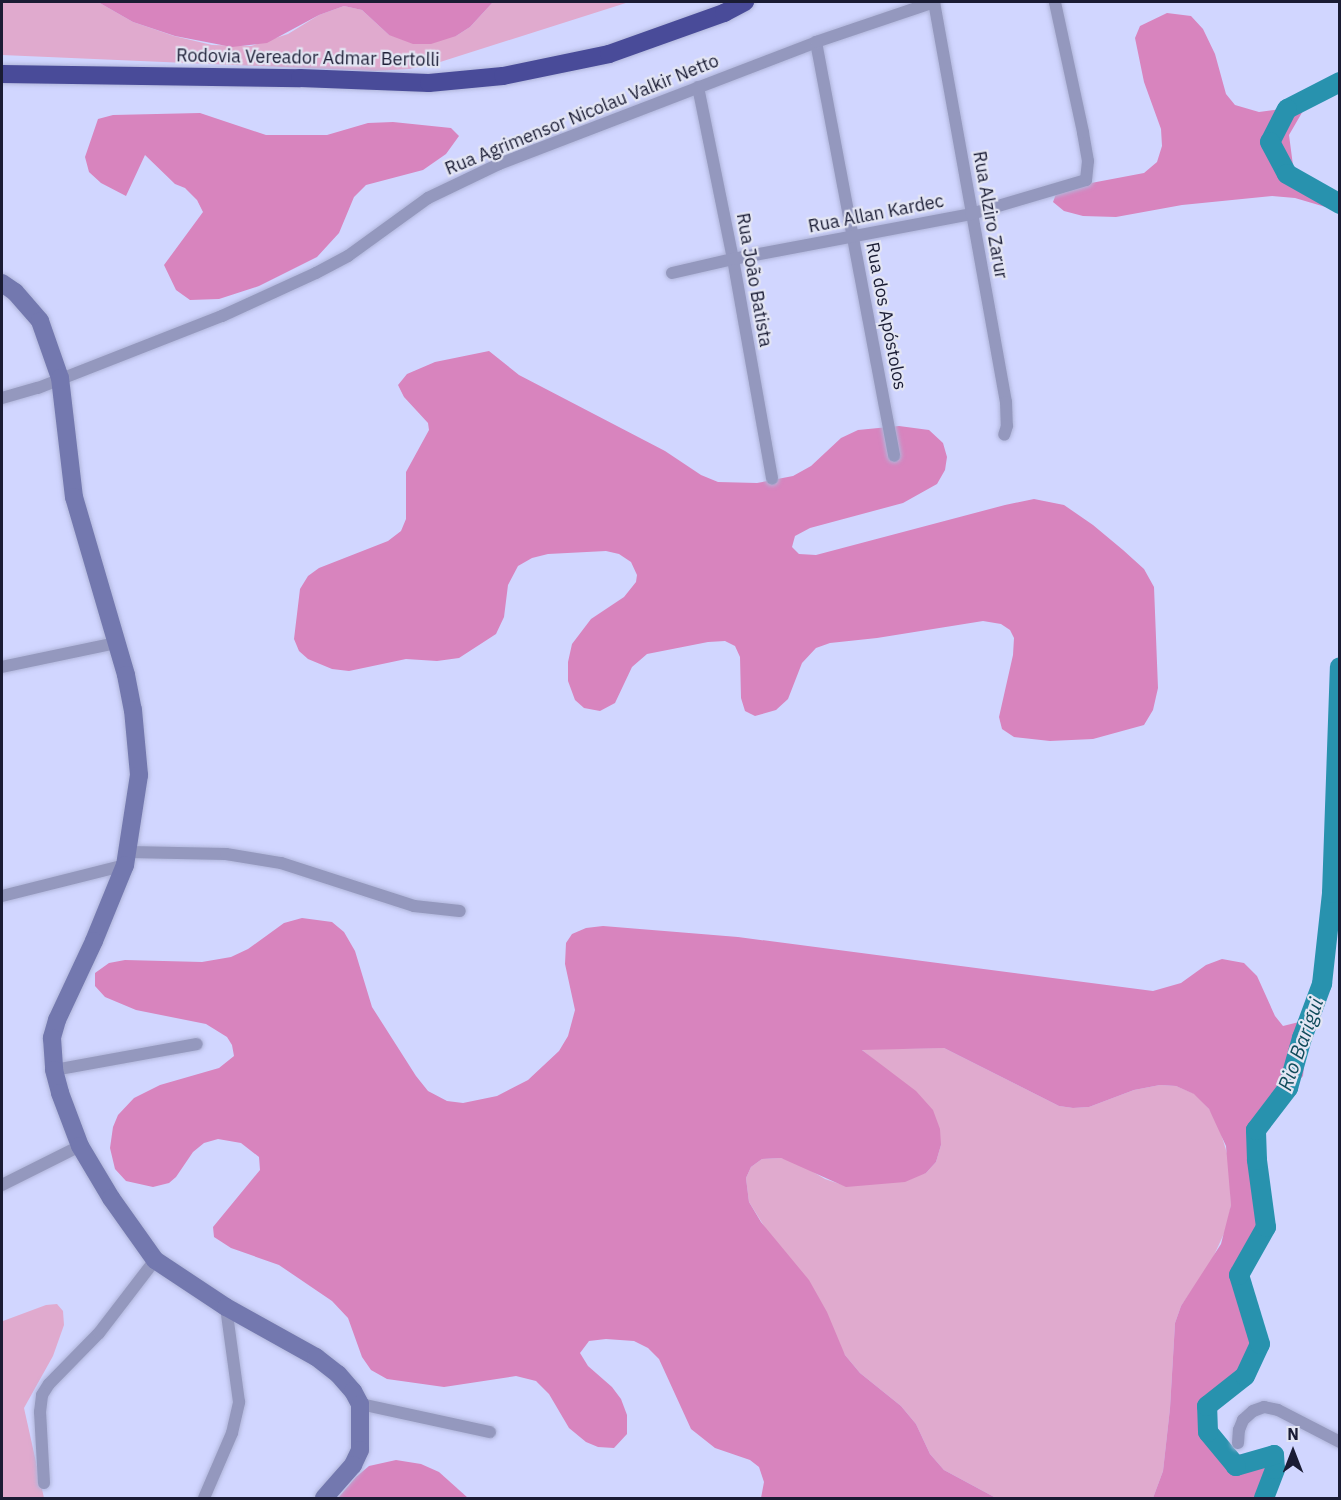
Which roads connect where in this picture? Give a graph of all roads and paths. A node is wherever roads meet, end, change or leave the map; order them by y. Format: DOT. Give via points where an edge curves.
graph roads {
  1 [pos="745,2"];
  2 [pos="934,2"];
  3 [pos="1055,2"];
  4 [pos="816,42"];
  5 [pos="2,74"];
  6 [pos="698,87"];
  7 [pos="971,214"];
  8 [pos="853,236"];
  9 [pos="733,259"];
  10 [pos="672,273"];
  11 [pos="2,283"];
  12 [pos="60,378"];
  13 [pos="2,398"];
  14 [pos="1004,435"];
  15 [pos="894,456"];
  16 [pos="772,479"];
  17 [pos="116,643"];
  18 [pos="2,668"];
  19 [pos="127,859"];
  20 [pos="2,896"];
  21 [pos="460,911"];
  22 [pos="196,1044"];
  23 [pos="54,1070"];
  24 [pos="80,1146"];
  25 [pos="2,1185"];
  26 [pos="155,1260"];
  27 [pos="226,1307"];
  28 [pos="360,1404"];
  29 [pos="490,1432"];
  30 [pos="1340,1442"];
  31 [pos="1238,1443"];
  32 [pos="44,1483"];
  33 [pos="204,1498"];
  34 [pos="324,1498"];
  1 -- 5 [label="highway, Rodovia Vereador Admar Bertolli" via="609,54 492,77 429,83"];
  2 -- 4 [label="street, Rua Agrimensor Nicolau Valkir Netto"];
  2 -- 7 [label="street, Rua Alziro Zarur"];
  3 -- 7 [label="street, Rua Allan Kardec" via="1083,132 1088,161 1086,180"];
  4 -- 6 [label="street, Rua Agrimensor Nicolau Valkir Netto"];
  4 -- 8 [label="street, Rua dos Apóstolos"];
  6 -- 9 [label="street, Rua João Batista"];
  6 -- 12 [label="street, Rua Agrimensor Nicolau Valkir Netto" via="489,169 428,198 348,256 316,273 222,316"];
  7 -- 8 [label="street, Rua Allan Kardec"];
  7 -- 14 [label="street, Rua Alziro Zarur" via="1006,402"];
  8 -- 9 [label="street, Rua Allan Kardec"];
  8 -- 15 [label="street, Rua dos Apóstolos"];
  9 -- 10 [label="street, Rua Allan Kardec"];
  9 -- 16 [label="street, Rua João Batista"];
  11 -- 12 [label="main road" via="40,321"];
  12 -- 13 [label="street, Rua Agrimensor Nicolau Valkir Netto"];
  12 -- 17 [label="main road" via="74,497"];
  17 -- 18 [label="street"];
  17 -- 19 [label="main road" via="133,711 139,775"];
  19 -- 20 [label="street"];
  19 -- 21 [label="street" via="226,854 281,863 414,906"];
  19 -- 23 [label="main road" via="57,1020 52,1038"];
  22 -- 23 [label="street"];
  23 -- 24 [label="main road"];
  24 -- 25 [label="street"];
  24 -- 26 [label="main road"];
  26 -- 27 [label="main road"];
  26 -- 32 [label="street" via="99,1333 42,1395"];
  27 -- 28 [label="main road" via="316,1357 338,1374"];
  27 -- 33 [label="street" via="239,1402 232,1433"];
  28 -- 29 [label="street"];
  28 -- 34 [label="main road" via="360,1450 353,1465"];
  30 -- 31 [label="street" via="1278,1410 1264,1407 1243,1420"];
}
